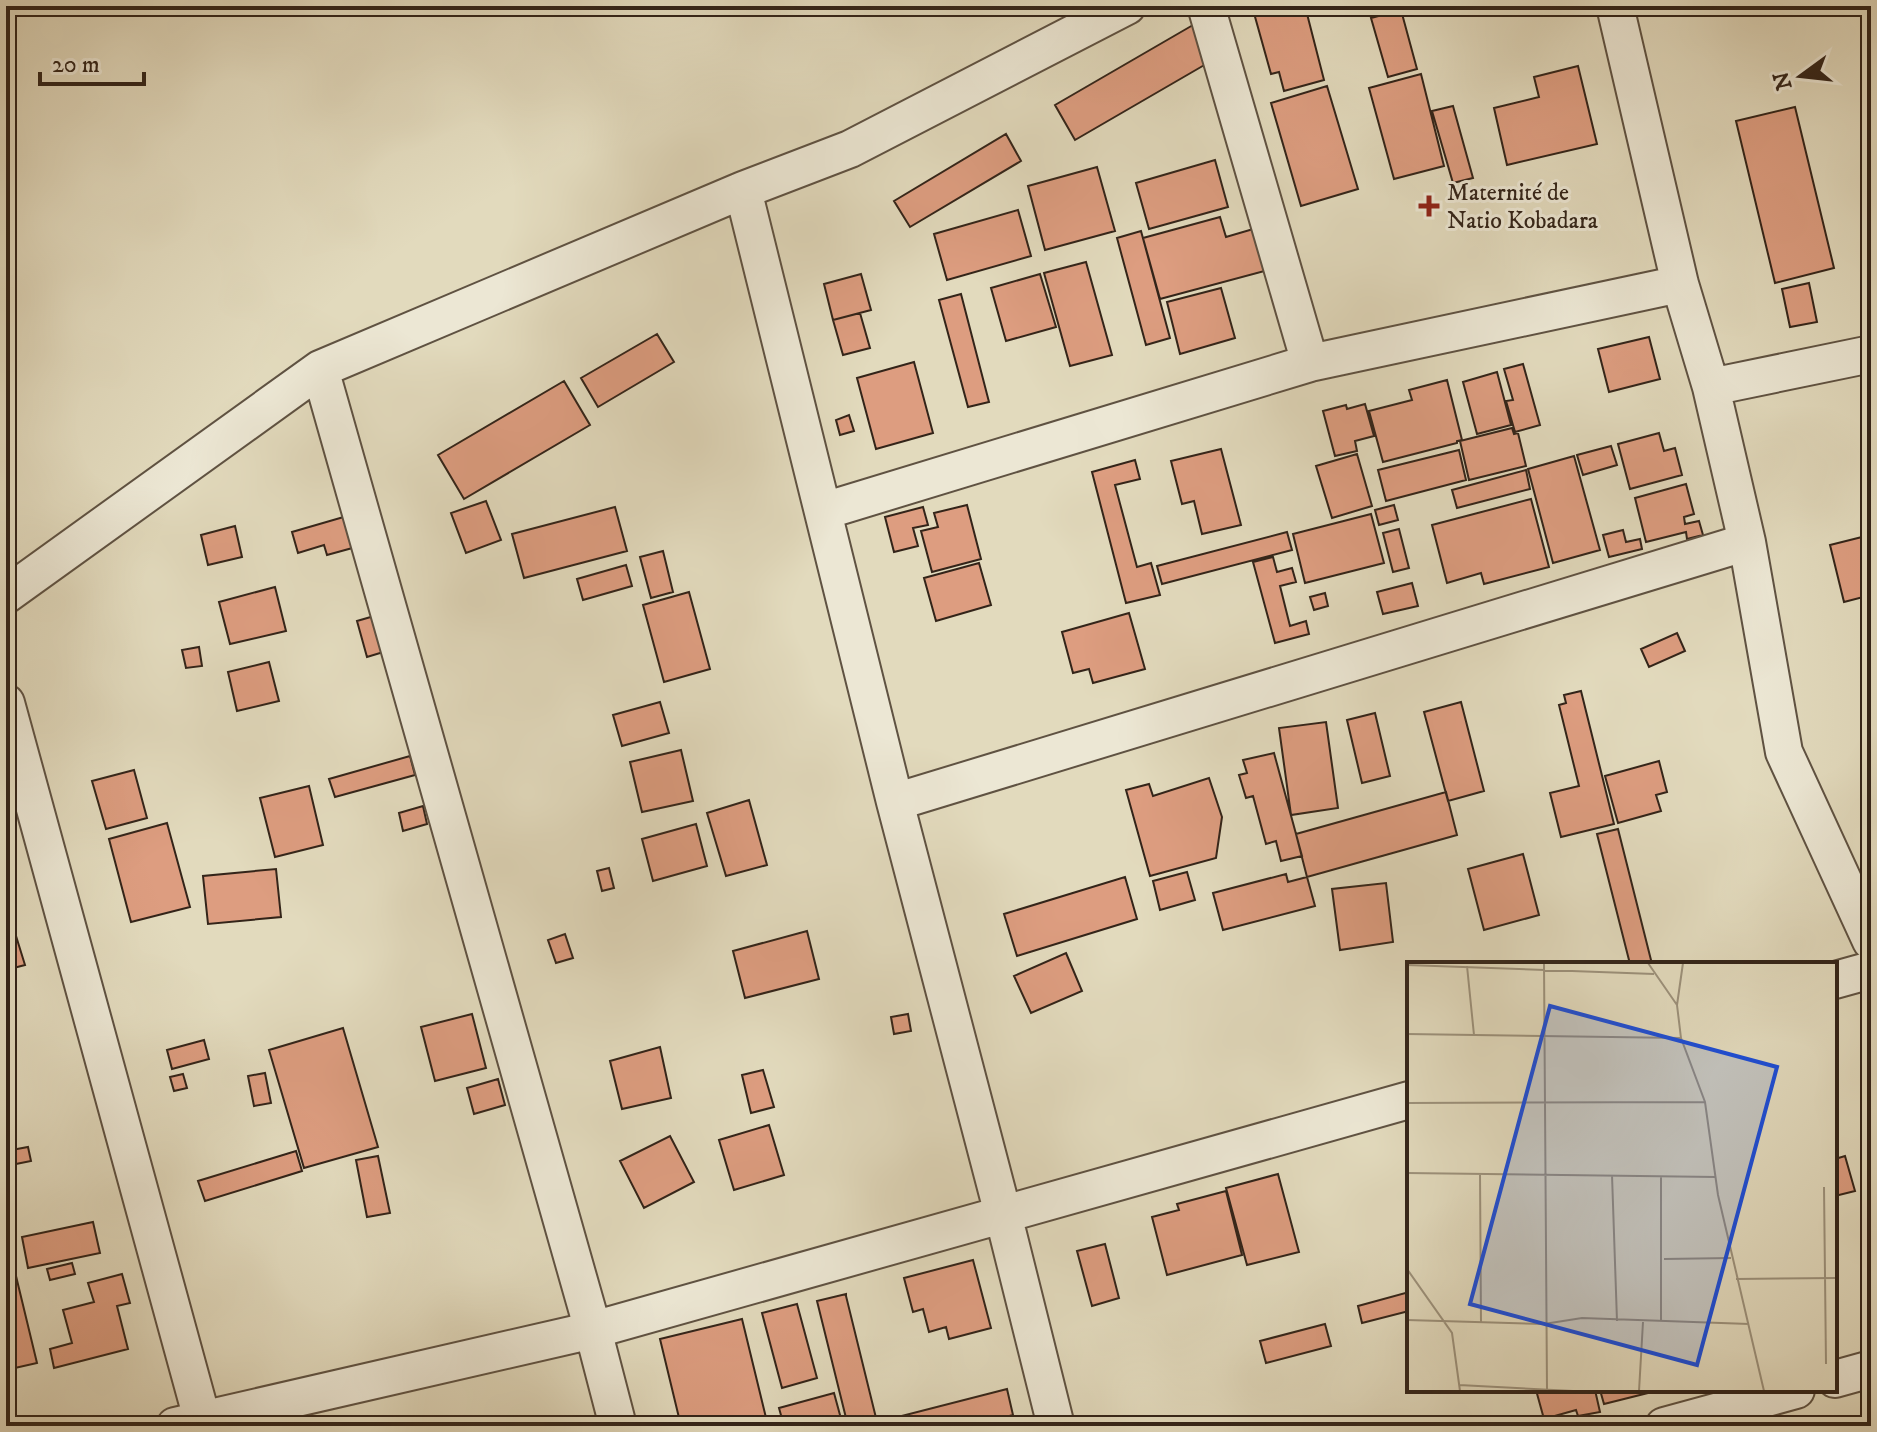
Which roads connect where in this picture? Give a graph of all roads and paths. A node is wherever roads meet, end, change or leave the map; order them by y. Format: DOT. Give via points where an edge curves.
graph roads {
  1 [pos="1127,6"];
  2 [pos="1206,6"];
  3 [pos="1615,6"];
  4 [pos="743,190"];
  5 [pos="1680,284"];
  6 [pos="1871,354"];
  7 [pos="1310,363"];
  8 [pos="320,369"];
  9 [pos="1711,387"];
  10 [pos="824,511"];
  11 [pos="1747,542"];
  12 [pos="6,595"];
  13 [pos="6,703"];
  14 [pos="895,802"];
  15 [pos="1871,941"];
  16 [pos="1871,970"];
  17 [pos="1837,979"];
  18 [pos="1407,1101"];
  19 [pos="1003,1214"];
  20 [pos="593,1330"];
  21 [pos="1871,1369"];
  22 [pos="1837,1378"];
  23 [pos="1789,1392"];
  24 [pos="193,1424"];
  25 [pos="618,1426"];
  26 [pos="1056,1426"];
  27 [pos="1664,1426"];
  1 -- 4 [label="street" via="850,149"];
  2 -- 7 [label="street"];
  3 -- 5 [label="street"];
  4 -- 8 [label="street"];
  4 -- 10 [label="street"];
  5 -- 7 [label="street"];
  5 -- 9 [label="street"];
  6 -- 9 [label="street"];
  7 -- 10 [label="street"];
  8 -- 12 [label="street"];
  8 -- 20 [label="street"];
  9 -- 11 [label="street"];
  10 -- 14 [label="street"];
  11 -- 14 [label="street"];
  11 -- 15 [label="street" via="1784,752"];
  13 -- 24 [label="street"];
  14 -- 19 [label="street"];
  16 -- 17 [label="street"];
  18 -- 19 [label="street"];
  19 -- 20 [label="street"];
  19 -- 26 [label="street"];
  20 -- 24 [label="street"];
  20 -- 25 [label="street"];
  21 -- 22 [label="street"];
  23 -- 27 [label="street"];
}
